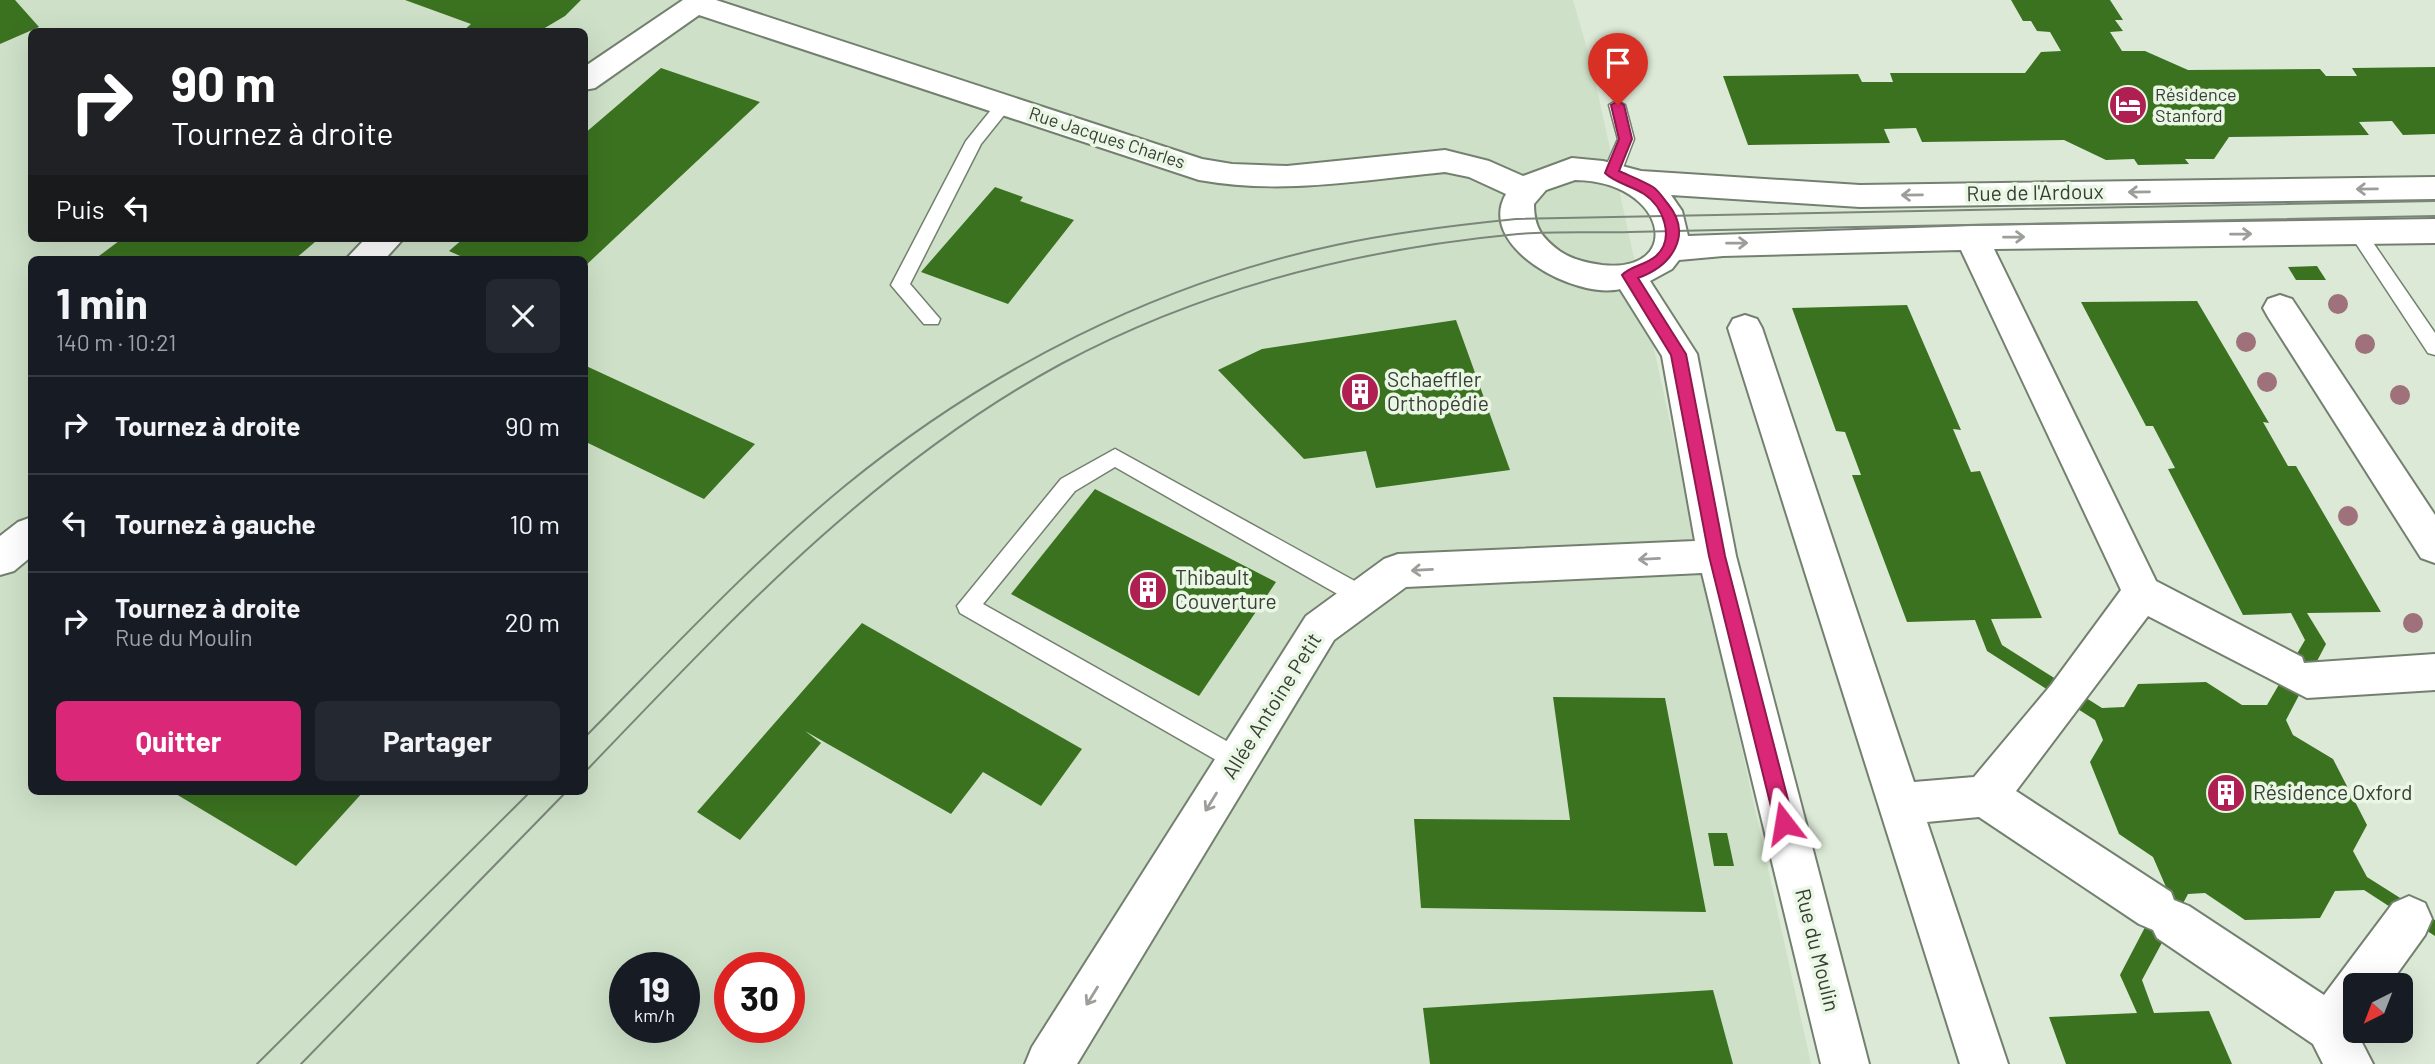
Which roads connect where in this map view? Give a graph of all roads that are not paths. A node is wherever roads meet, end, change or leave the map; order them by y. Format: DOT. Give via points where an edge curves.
graph roads {
  1 [pos="700,2"];
  2 [pos="588,78"];
  3 [pos="1005,104"];
  4 [pos="1618,105"];
  5 [pos="1624,177"];
  6 [pos="2435,188"];
  7 [pos="1525,190"];
  8 [pos="2435,231"];
  9 [pos="2357,232"];
  10 [pos="1972,238"];
  11 [pos="383,242"];
  12 [pos="1670,249"];
  13 [pos="367,256"];
  14 [pos="1629,275"];
  15 [pos="2280,308"];
  16 [pos="931,319"];
  17 [pos="1745,328"];
  18 [pos="2435,348"];
  19 [pos="28,536"];
  20 [pos="2435,547"];
  21 [pos="1717,556"];
  22 [pos="0,559"];
  23 [pos="2142,593"];
  24 [pos="1363,597"];
  25 [pos="2435,672"];
  26 [pos="1238,760"];
  27 [pos="1986,796"];
  28 [pos="1900,804"];
  29 [pos="2425,917"];
  30 [pos="2371,973"];
  31 [pos="2343,1027"];
  32 [pos="1049,1064"];
  33 [pos="1845,1064"];
  34 [pos="1984,1064"];
  1 -- 2 [label="street"];
  1 -- 3 [label="street, Rue Jacques Charles"];
  3 -- 7 [label="street, Rue Jacques Charles" via="1167,160 1232,175 1287,177 1445,161 1478,169"];
  3 -- 16 [label="lane" via="974,142 900,285"];
  4 -- 5 [label="lane" via="1626,139"];
  6 -- 5 [label="street, Rue de l'Ardoux, one-way" via="1860,196"];
  5 -- 7 [label="street" via="1572,169 1545,177"];
  5 -- 12 [label="street" via="1657,197 1670,216"];
  7 -- 14 [label="street" via="1516,219 1534,251 1578,274"];
  8 -- 9 [label="street, Rue de l'Ardoux"];
  10 -- 9 [label="street, Rue de l'Ardoux, one-way"];
  9 -- 18 [label="lane"];
  12 -- 10 [label="street, Rue de l'Ardoux, one-way"];
  10 -- 23 [label="street"];
  11 -- 13 [label="street"];
  12 -- 14 [label="street" via="1647,270"];
  14 -- 21 [label="street, Rue du Moulin" via="1679,354"];
  15 -- 20 [label="street"];
  17 -- 28 [label="street"];
  19 -- 22 [label="street"];
  21 -- 24 [label="street, Allée Antoine Petit, one-way" via="1398,571"];
  21 -- 33 [label="street, Rue du Moulin"];
  23 -- 25 [label="street" via="2297,675"];
  23 -- 27 [label="street"];
  24 -- 26 [label="street, Allée Antoine Petit" via="1320,628"];
  24 -- 26 [label="lane" via="1115,457 1068,485 968,606"];
  26 -- 32 [label="street, Allée Antoine Petit, one-way"];
  27 -- 28 [label="street"];
  27 -- 31 [label="street"];
  28 -- 34 [label="street"];
  29 -- 30 [label="street"];
}
